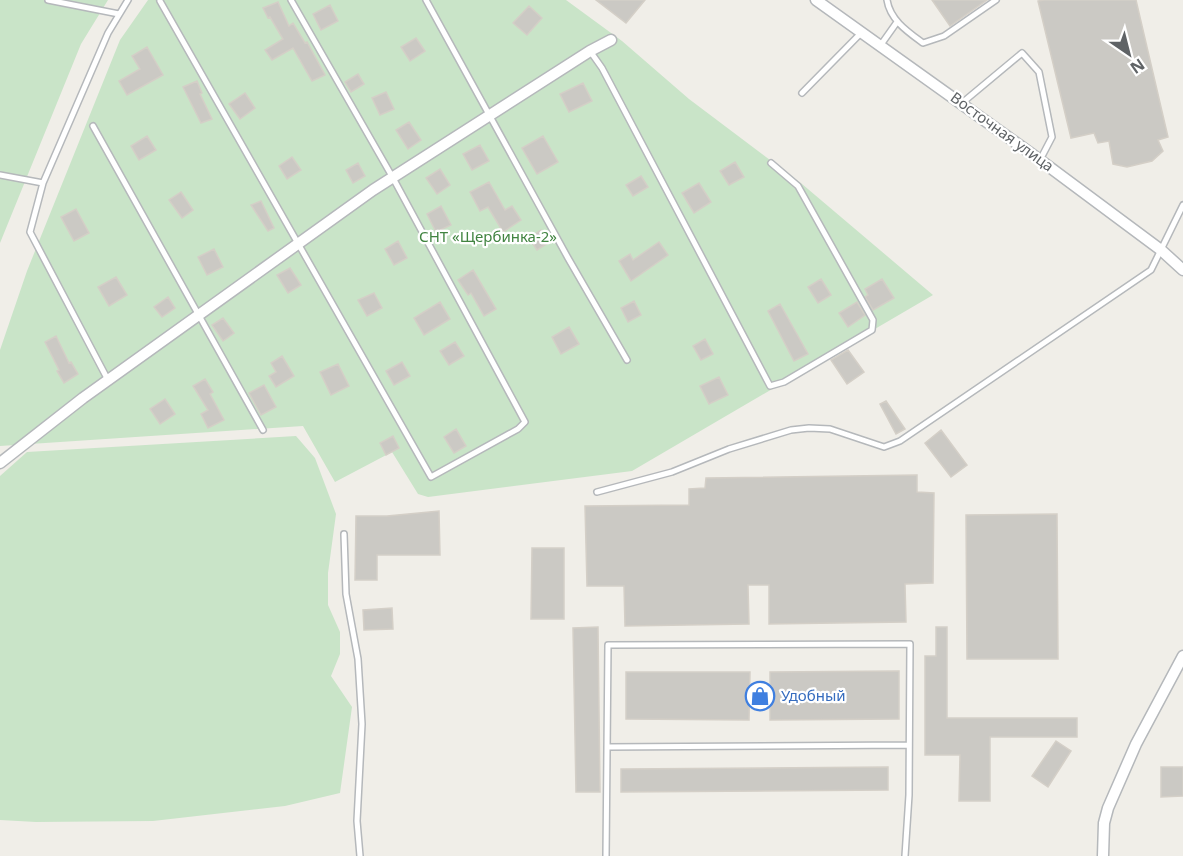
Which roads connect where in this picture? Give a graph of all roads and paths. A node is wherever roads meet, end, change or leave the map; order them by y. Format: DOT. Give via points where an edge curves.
graph roads {
  1 [pos="48,0"];
  2 [pos="129,0"];
  3 [pos="291,0"];
  4 [pos="426,0"];
  5 [pos="816,0"];
  6 [pos="887,0"];
  7 [pos="996,0"];
  8 [pos="160,1"];
  9 [pos="119,14"];
  10 [pos="897,22"];
  11 [pos="862,32"];
  12 [pos="611,40"];
  13 [pos="880,46"];
  14 [pos="590,51"];
  15 [pos="802,93"];
  16 [pos="961,103"];
  17 [pos="489,115"];
  18 [pos="93,126"];
  19 [pos="1040,160"];
  20 [pos="771,163"];
  21 [pos="0,175"];
  22 [pos="393,178"];
  23 [pos="43,183"];
  24 [pos="1183,205"];
  25 [pos="1176,219"];
  26 [pos="1183,222"];
  27 [pos="298,244"];
  28 [pos="1161,250"];
  29 [pos="1183,270"];
  30 [pos="199,315"];
  31 [pos="627,360"];
  32 [pos="108,380"];
  33 [pos="263,430"];
  34 [pos="0,463"];
  35 [pos="597,492"];
  36 [pos="344,534"];
  37 [pos="1183,656"];
  38 [pos="909,745"];
  39 [pos="607,747"];
  40 [pos="360,856"];
  41 [pos="606,856"];
  42 [pos="905,856"];
  43 [pos="1103,856"];
  1 -- 9 [label="lane"];
  2 -- 9 [label="lane"];
  3 -- 22 [label="lane"];
  4 -- 17 [label="lane"];
  5 -- 11 [label="street, Восточная улица"];
  6 -- 10 [label="lane"];
  7 -- 10 [label="lane" via="944,36 923,43"];
  8 -- 27 [label="lane"];
  9 -- 23 [label="lane"];
  10 -- 13 [label="lane"];
  11 -- 13 [label="street, Восточная улица"];
  11 -- 15 [label="lane"];
  12 -- 14 [label="street"];
  13 -- 16 [label="street, Восточная улица"];
  14 -- 17 [label="street"];
  14 -- 20 [label="lane" via="770,386 784,382 872,330 873,320 798,186"];
  16 -- 19 [label="street, Восточная улица"];
  16 -- 19 [label="lane" via="1022,53 1039,72 1052,137"];
  17 -- 22 [label="street"];
  17 -- 31 [label="lane"];
  18 -- 30 [label="lane"];
  19 -- 28 [label="street, Восточная улица"];
  21 -- 23 [label="lane"];
  22 -- 27 [label="street"];
  22 -- 27 [label="lane" via="525,422 518,429 431,477"];
  23 -- 32 [label="lane" via="30,232"];
  24 -- 25 [label="lane"];
  25 -- 26 [label="lane"];
  25 -- 28 [label="lane"];
  27 -- 30 [label="street"];
  28 -- 29 [label="street, Восточная улица"];
  28 -- 35 [label="lane" via="1150,270 900,441 884,447 830,429 791,430 672,472"];
  30 -- 32 [label="street"];
  30 -- 33 [label="lane"];
  32 -- 34 [label="street"];
  36 -- 40 [label="lane" via="346,594 362,724 357,821"];
  37 -- 43 [label="street" via="1136,744 1108,808"];
  38 -- 39 [label="lane"];
  38 -- 39 [label="lane" via="910,644 608,645"];
  38 -- 42 [label="lane"];
  39 -- 41 [label="lane"];
}
